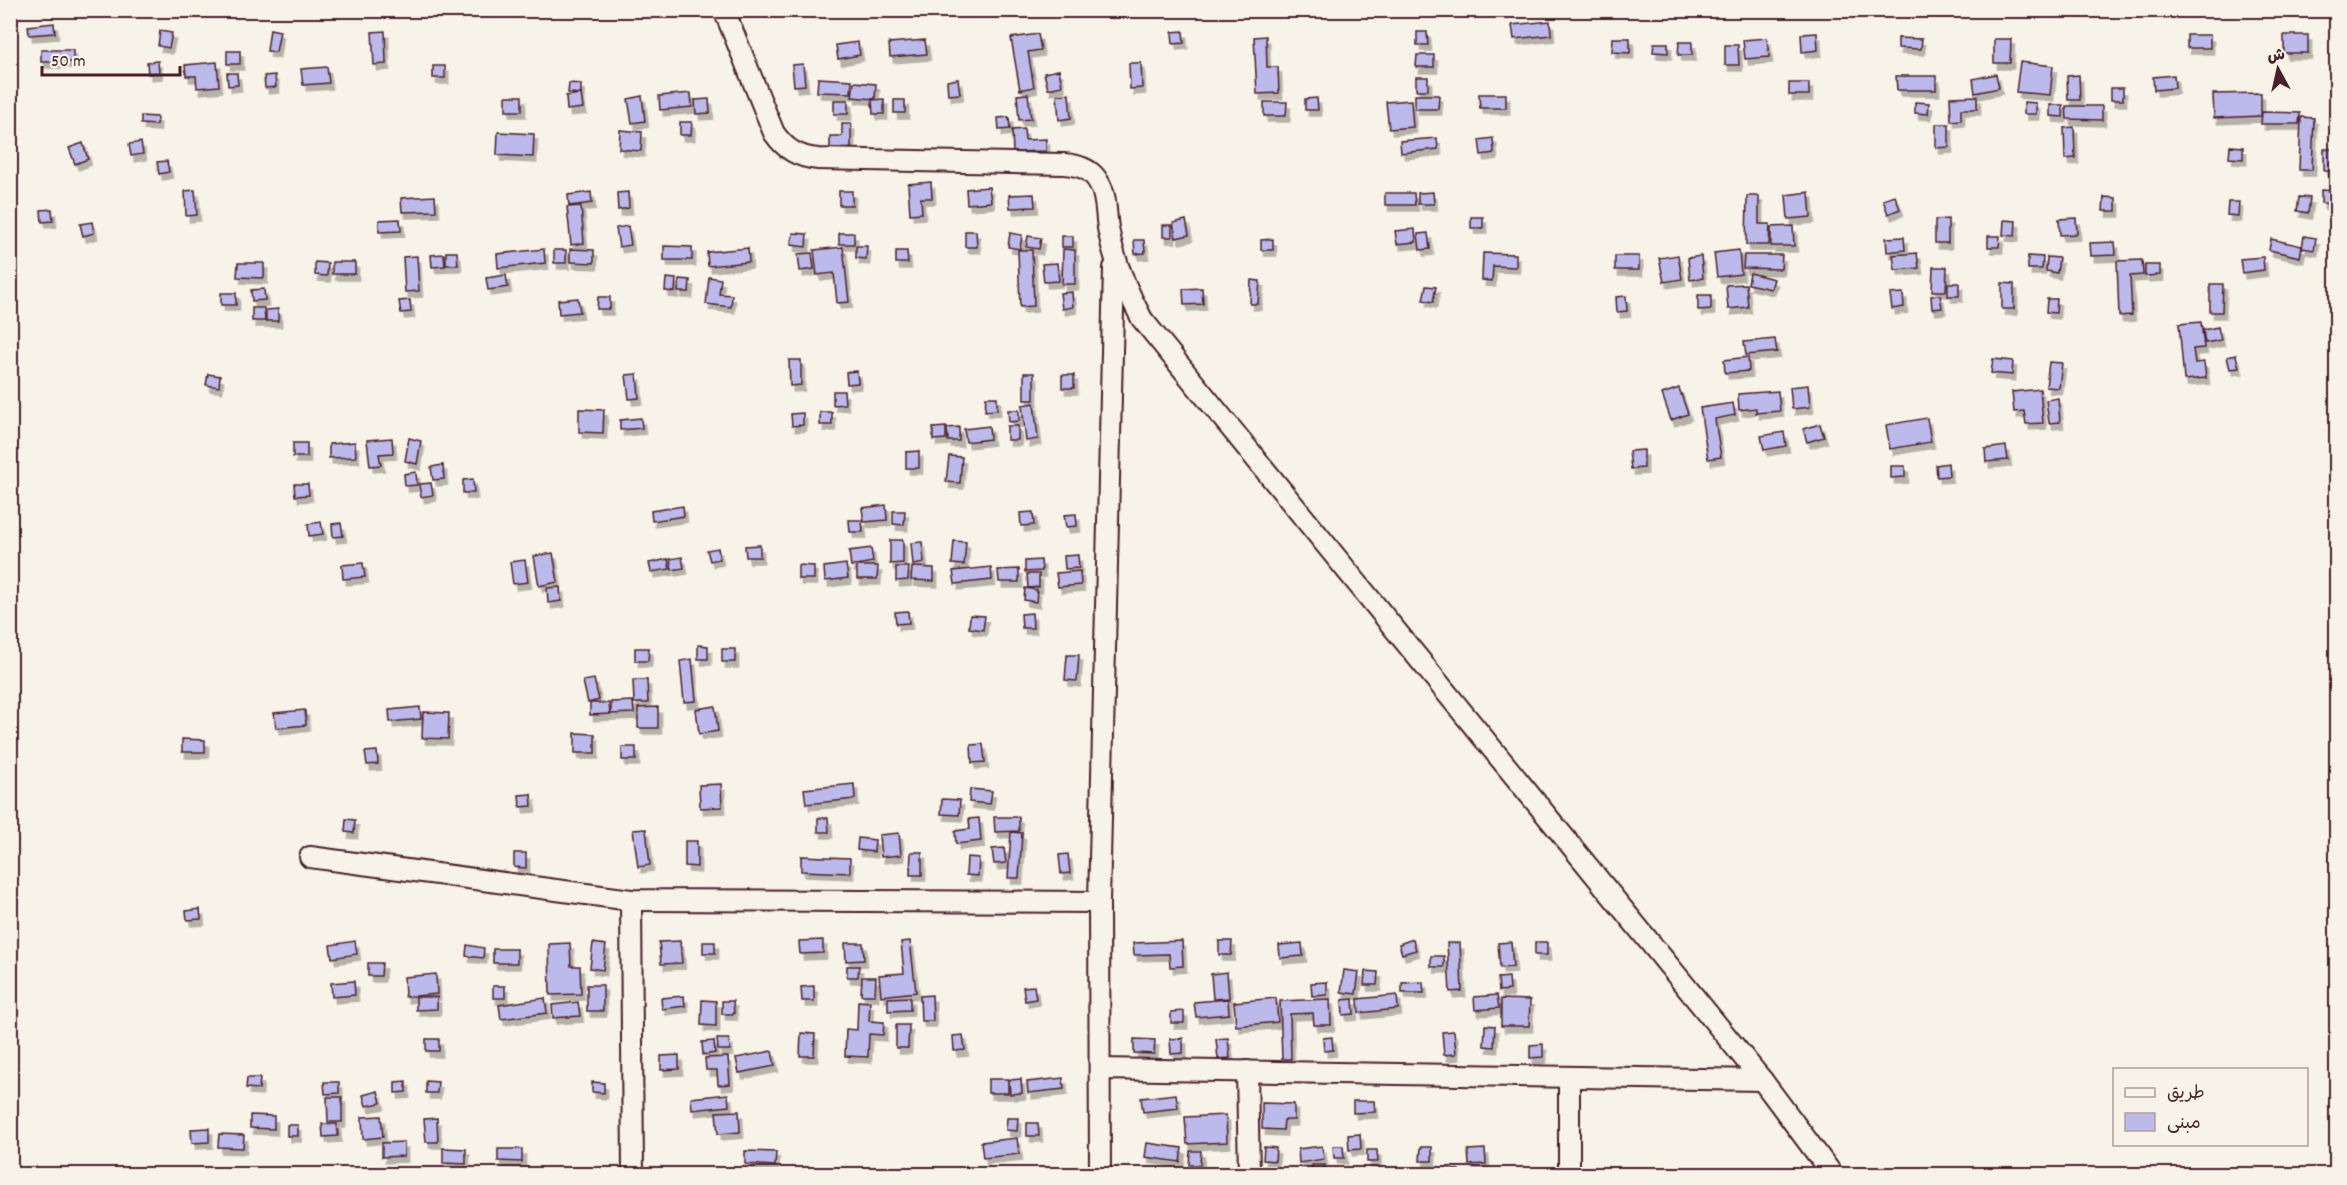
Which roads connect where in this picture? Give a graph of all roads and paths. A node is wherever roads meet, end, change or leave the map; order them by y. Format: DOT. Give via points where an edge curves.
graph roads {
  1 [pos="724,10"];
  2 [pos="1114,258"];
  3 [pos="310,857"];
  4 [pos="631,900"];
  5 [pos="1099,902"];
  6 [pos="1100,1069"];
  7 [pos="1247,1071"];
  8 [pos="1569,1077"];
  9 [pos="1762,1080"];
  10 [pos="633,1174"];
  11 [pos="1100,1174"];
  12 [pos="1249,1174"];
  13 [pos="1569,1174"];
  14 [pos="1832,1174"];
  1 -- 2 [label="street" via="774,133 792,152 818,159 1065,164 1084,168 1103,190"];
  2 -- 5 [label="street"];
  2 -- 9 [label="street" via="1142,319"];
  3 -- 4 [label="street"];
  4 -- 5 [label="street"];
  4 -- 10 [label="street"];
  5 -- 6 [label="street"];
  6 -- 7 [label="street"];
  6 -- 11 [label="street"];
  7 -- 8 [label="street"];
  7 -- 12 [label="street"];
  8 -- 9 [label="street"];
  8 -- 13 [label="street"];
  9 -- 14 [label="street"];
}
